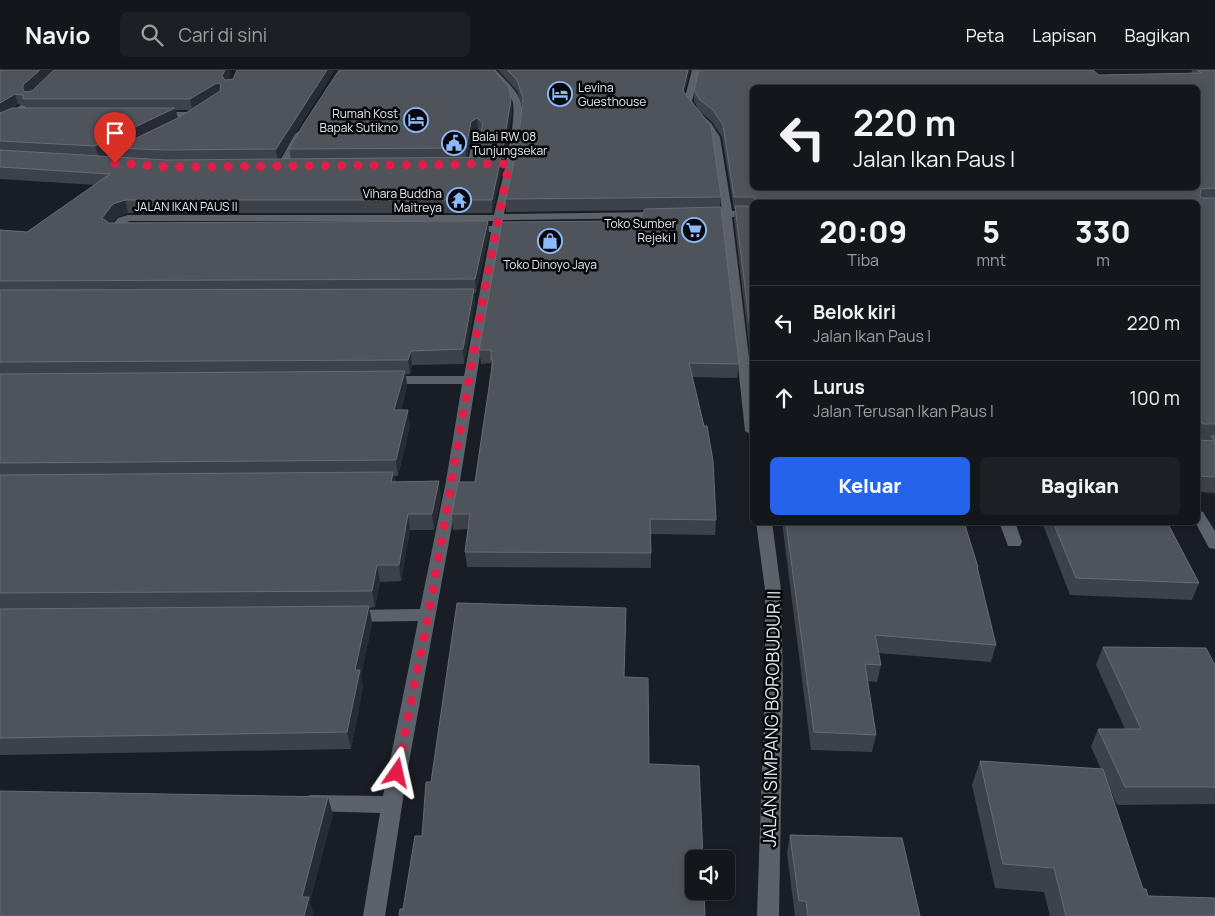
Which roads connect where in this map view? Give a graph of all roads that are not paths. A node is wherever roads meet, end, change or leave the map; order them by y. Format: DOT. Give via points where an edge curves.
graph roads {
  1 [pos="492,70"];
  2 [pos="696,70"];
  3 [pos="27,105"];
  4 [pos="14,114"];
  5 [pos="33,114"];
  6 [pos="147,115"];
  7 [pos="0,123"];
  8 [pos="178,125"];
  9 [pos="304,128"];
  10 [pos="478,134"];
  11 [pos="471,165"];
  12 [pos="282,166"];
  13 [pos="689,214"];
  14 [pos="727,214"];
  15 [pos="750,214"];
  16 [pos="641,215"];
  17 [pos="670,215"];
  18 [pos="498,223"];
  19 [pos="634,226"];
  20 [pos="453,229"];
  21 [pos="535,229"];
  22 [pos="129,232"];
  23 [pos="371,380"];
  24 [pos="469,380"];
  25 [pos="750,414"];
  26 [pos="1200,518"];
  27 [pos="764,525"];
  28 [pos="1008,525"];
  29 [pos="1014,542"];
  30 [pos="1215,544"];
  31 [pos="428,615"];
  32 [pos="339,616"];
  33 [pos="294,802"];
  34 [pos="392,805"];
  35 [pos="374,916"];
  36 [pos="768,916"];
  1 -- 18 [label="street" via="518,106 515,133 503,164"];
  2 -- 14 [label="street" via="688,101 694,114 708,125 716,137"];
  3 -- 4 [label="street"];
  4 -- 5 [label="street"];
  4 -- 7 [label="street"];
  6 -- 8 [label="street" via="198,113"];
  9 -- 12 [label="street"];
  10 -- 11 [label="street"];
  13 -- 14 [label="street"];
  14 -- 15 [label="street"];
  14 -- 25 [label="street"];
  16 -- 17 [label="street"];
  16 -- 18 [label="street"];
  16 -- 19 [label="street"];
  18 -- 20 [label="street"];
  18 -- 21 [label="street"];
  18 -- 22 [label="street, JALAN IKAN PAUS II" via="128,218 113,230"];
  18 -- 24 [label="street" via="478,298"];
  23 -- 24 [label="street"];
  24 -- 31 [label="street" via="448,481"];
  26 -- 30 [label="street"];
  27 -- 36 [label="street, JALAN SIMPANG BOROBUDUR II" via="773,599 774,683"];
  28 -- 29 [label="street"];
  31 -- 32 [label="street"];
  31 -- 34 [label="street"];
  33 -- 34 [label="street"];
  34 -- 35 [label="street"];
}
